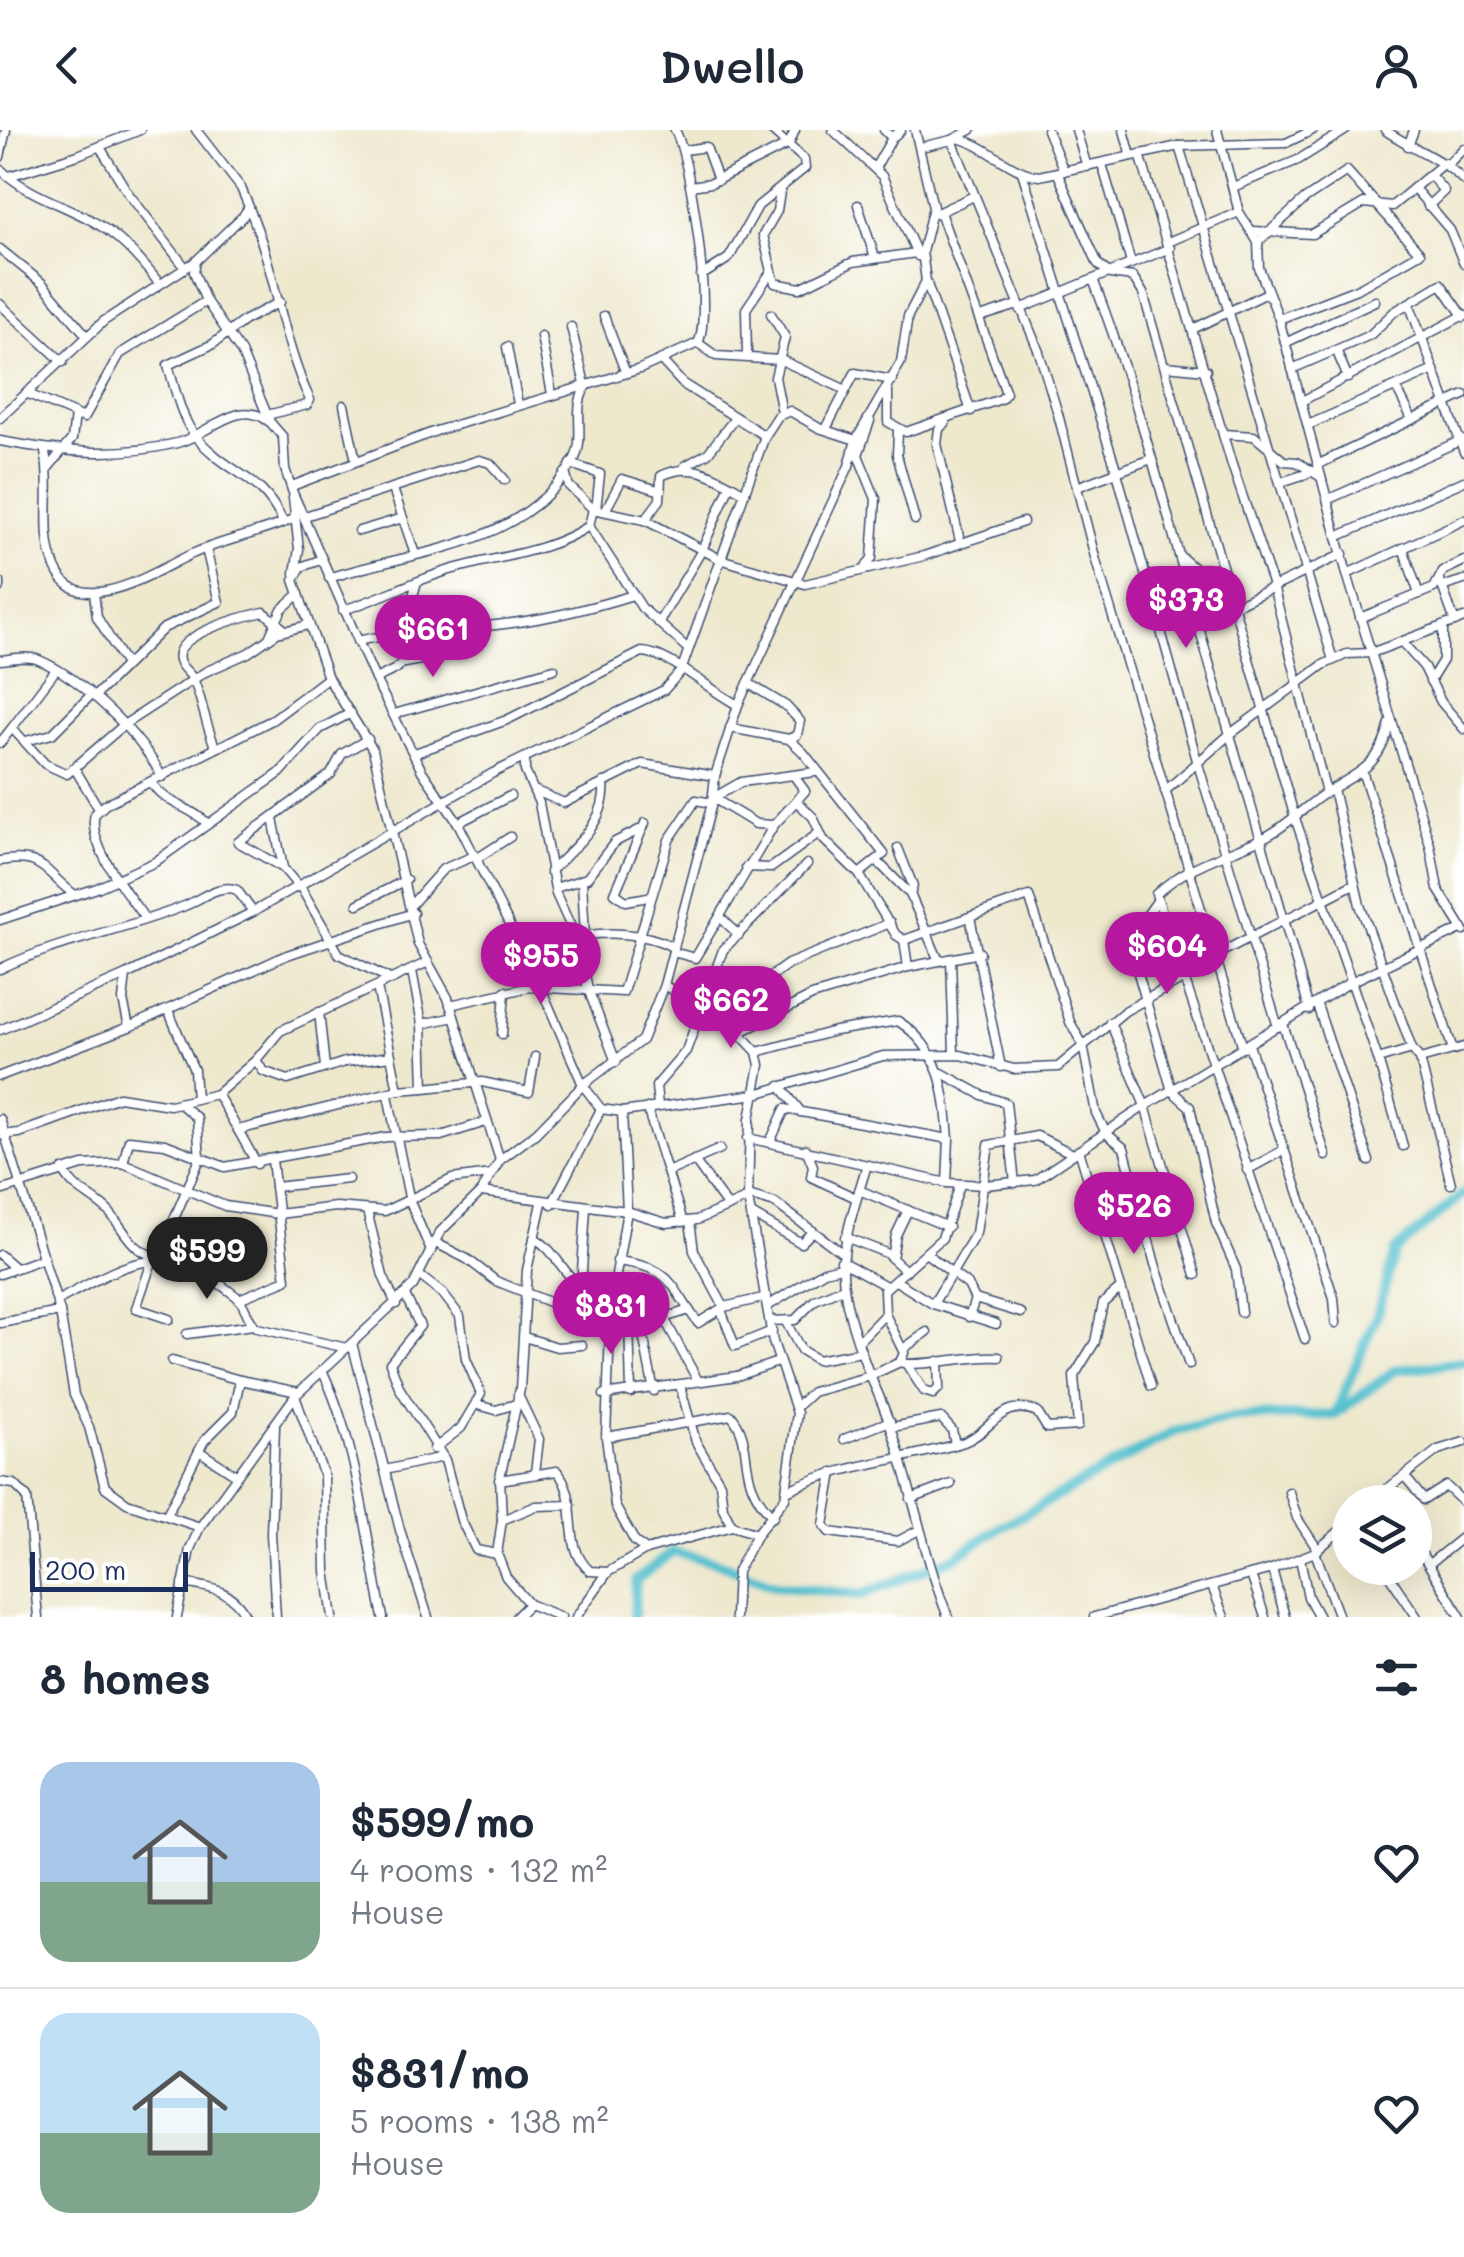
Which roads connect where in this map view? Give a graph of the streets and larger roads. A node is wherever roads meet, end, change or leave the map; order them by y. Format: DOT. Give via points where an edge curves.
graph roads {
  1 [pos="6,130"];
  2 [pos="140,130"];
  3 [pos="196,130"];
  4 [pos="675,130"];
  5 [pos="770,130"];
  6 [pos="795,130"];
  7 [pos="833,130"];
  8 [pos="884,130"];
  9 [pos="901,130"];
  10 [pos="915,130"];
  11 [pos="970,130"];
  12 [pos="1047,130"];
  13 [pos="1076,130"];
  14 [pos="1124,130"];
  15 [pos="1217,130"];
  16 [pos="1312,130"];
  17 [pos="1346,130"];
  18 [pos="1386,130"];
  19 [pos="1414,130"];
  20 [pos="892,138"];
  21 [pos="954,139"];
  22 [pos="789,144"];
  23 [pos="1179,146"];
  24 [pos="1219,146"];
  25 [pos="1408,146"];
  26 [pos="100,147"];
  27 [pos="921,147"];
  28 [pos="1464,148"];
  29 [pos="684,150"];
  30 [pos="1135,155"];
  31 [pos="0,157"];
  32 [pos="1102,164"];
  33 [pos="1445,164"];
  34 [pos="1087,166"];
  35 [pos="0,168"];
  36 [pos="875,168"];
  37 [pos="1022,172"];
  38 [pos="1061,172"];
  39 [pos="1430,175"];
  40 [pos="9,176"];
  41 [pos="718,180"];
  42 [pos="1464,181"];
  43 [pos="690,186"];
  44 [pos="1233,187"];
  45 [pos="1414,188"];
  46 [pos="780,192"];
  47 [pos="974,196"];
  48 [pos="1419,200"];
  49 [pos="1400,201"];
  50 [pos="858,205"];
  51 [pos="1428,206"];
  52 [pos="249,207"];
  53 [pos="1384,208"];
  54 [pos="1239,212"];
  55 [pos="936,213"];
  56 [pos="1200,228"];
  57 [pos="1252,231"];
  58 [pos="1270,233"];
  59 [pos="1258,242"];
  60 [pos="1169,245"];
  61 [pos="0,249"];
  62 [pos="919,257"];
  63 [pos="875,258"];
  64 [pos="196,261"];
  65 [pos="1131,263"];
  66 [pos="1464,264"];
  67 [pos="185,268"];
  68 [pos="771,272"];
  69 [pos="1110,274"];
  70 [pos="702,276"];
  71 [pos="926,281"];
  72 [pos="1094,282"];
  73 [pos="159,283"];
  74 [pos="1267,293"];
  75 [pos="1057,295"];
  76 [pos="206,300"];
  77 [pos="280,302"];
  78 [pos="1374,302"];
  79 [pos="1409,303"];
  80 [pos="0,304"];
  81 [pos="1019,307"];
  82 [pos="771,314"];
  83 [pos="1230,315"];
  84 [pos="604,316"];
  85 [pos="1464,316"];
  86 [pos="980,318"];
  87 [pos="1279,319"];
  88 [pos="570,326"];
  89 [pos="1194,328"];
  90 [pos="228,333"];
  91 [pos="87,336"];
  92 [pos="541,336"];
  93 [pos="1421,336"];
  94 [pos="698,342"];
  95 [pos="1285,343"];
  96 [pos="507,347"];
  97 [pos="1336,352"];
  98 [pos="746,356"];
  99 [pos="661,360"];
  100 [pos="781,360"];
  101 [pos="63,362"];
  102 [pos="1166,366"];
  103 [pos="1292,369"];
  104 [pos="1206,370"];
  105 [pos="1434,370"];
  106 [pos="625,372"];
  107 [pos="1348,378"];
  108 [pos="588,383"];
  109 [pos="891,383"];
  110 [pos="1396,386"];
  111 [pos="846,390"];
  112 [pos="26,394"];
  113 [pos="552,394"];
  114 [pos="1464,395"];
  115 [pos="1302,401"];
  116 [pos="518,404"];
  117 [pos="1446,404"];
  118 [pos="344,405"];
  119 [pos="971,410"];
  120 [pos="782,413"];
  121 [pos="75,415"];
  122 [pos="871,415"];
  123 [pos="0,418"];
  124 [pos="268,418"];
  125 [pos="736,418"];
  126 [pos="950,418"];
  127 [pos="1412,419"];
  128 [pos="1308,425"];
  129 [pos="826,429"];
  130 [pos="898,431"];
  131 [pos="1223,434"];
  132 [pos="194,435"];
  133 [pos="765,436"];
  134 [pos="856,440"];
  135 [pos="1462,440"];
  136 [pos="2,442"];
  137 [pos="1273,450"];
  138 [pos="45,452"];
  139 [pos="61,452"];
  140 [pos="1464,452"];
  141 [pos="858,454"];
  142 [pos="0,455"];
  143 [pos="1151,458"];
  144 [pos="356,461"];
  145 [pos="571,464"];
  146 [pos="849,466"];
  147 [pos="48,468"];
  148 [pos="682,468"];
  149 [pos="1116,469"];
  150 [pos="1317,471"];
  151 [pos="564,473"];
  152 [pos="505,480"];
  153 [pos="1464,481"];
  154 [pos="1281,482"];
  155 [pos="730,484"];
  156 [pos="1077,486"];
  157 [pos="292,490"];
  158 [pos="393,490"];
  159 [pos="662,491"];
  160 [pos="745,493"];
  161 [pos="1329,499"];
  162 [pos="598,510"];
  163 [pos="300,517"];
  164 [pos="403,518"];
  165 [pos="645,520"];
  166 [pos="915,520"];
  167 [pos="1464,520"];
  168 [pos="283,522"];
  169 [pos="1023,522"];
  170 [pos="589,526"];
  171 [pos="359,531"];
  172 [pos="1338,536"];
  173 [pos="960,541"];
  174 [pos="1403,548"];
  175 [pos="206,549"];
  176 [pos="702,550"];
  177 [pos="415,554"];
  178 [pos="1178,554"];
  179 [pos="1342,554"];
  180 [pos="320,560"];
  181 [pos="720,560"];
  182 [pos="1464,561"];
  183 [pos="866,566"];
  184 [pos="1221,568"];
  185 [pos="1305,568"];
  186 [pos="295,572"];
  187 [pos="1347,574"];
  188 [pos="330,578"];
  189 [pos="1464,580"];
  190 [pos="796,582"];
  191 [pos="417,583"];
  192 [pos="1441,583"];
  193 [pos="1273,586"];
  194 [pos="94,593"];
  195 [pos="299,594"];
  196 [pos="1419,594"];
  197 [pos="633,595"];
  198 [pos="1236,605"];
  199 [pos="343,610"];
  200 [pos="1360,618"];
  201 [pos="1459,620"];
  202 [pos="276,622"];
  203 [pos="659,622"];
  204 [pos="308,625"];
  205 [pos="1443,626"];
  206 [pos="285,630"];
  207 [pos="413,630"];
  208 [pos="1432,630"];
  209 [pos="1440,637"];
  210 [pos="270,638"];
  211 [pos="357,642"];
  212 [pos="1402,642"];
  213 [pos="688,649"];
  214 [pos="1371,653"];
  215 [pos="454,654"];
  216 [pos="0,660"];
  217 [pos="1332,660"];
  218 [pos="404,663"];
  219 [pos="126,665"];
  220 [pos="554,669"];
  221 [pos="55,671"];
  222 [pos="681,671"];
  223 [pos="328,678"];
  224 [pos="375,679"];
  225 [pos="193,680"];
  226 [pos="1430,681"];
  227 [pos="748,683"];
  228 [pos="1298,684"];
  229 [pos="92,696"];
  230 [pos="738,705"];
  231 [pos="1266,708"];
  232 [pos="351,713"];
  233 [pos="394,714"];
  234 [pos="1391,719"];
  235 [pos="125,724"];
  236 [pos="12,728"];
  237 [pos="730,728"];
  238 [pos="1464,729"];
  239 [pos="1229,735"];
  240 [pos="789,739"];
  241 [pos="368,740"];
  242 [pos="26,741"];
  243 [pos="0,743"];
  244 [pos="216,748"];
  245 [pos="415,753"];
  246 [pos="525,758"];
  247 [pos="1198,764"];
  248 [pos="75,769"];
  249 [pos="815,772"];
  250 [pos="1363,774"];
  251 [pos="715,776"];
  252 [pos="794,776"];
  253 [pos="162,777"];
  254 [pos="604,782"];
  255 [pos="151,783"];
  256 [pos="536,790"];
  257 [pos="1165,791"];
  258 [pos="1330,791"];
  259 [pos="436,792"];
  260 [pos="510,796"];
  261 [pos="444,800"];
  262 [pos="712,801"];
  263 [pos="797,802"];
  264 [pos="434,806"];
  265 [pos="99,809"];
  266 [pos="273,818"];
  267 [pos="1295,818"];
  268 [pos="206,823"];
  269 [pos="458,823"];
  270 [pos="774,825"];
  271 [pos="393,830"];
  272 [pos="819,833"];
  273 [pos="510,837"];
  274 [pos="1264,838"];
  275 [pos="898,848"];
  276 [pos="1225,854"];
  277 [pos="475,858"];
  278 [pos="877,860"];
  279 [pos="0,861"];
  280 [pos="807,864"];
  281 [pos="746,867"];
  282 [pos="283,868"];
  283 [pos="1188,868"];
  284 [pos="550,872"];
  285 [pos="859,874"];
  286 [pos="406,880"];
  287 [pos="117,881"];
  288 [pos="582,881"];
  289 [pos="1354,884"];
  290 [pos="299,886"];
  291 [pos="555,888"];
  292 [pos="910,894"];
  293 [pos="76,895"];
  294 [pos="648,897"];
  295 [pos="1322,899"];
  296 [pos="1157,901"];
  297 [pos="358,904"];
  298 [pos="412,909"];
  299 [pos="253,912"];
  300 [pos="720,916"];
  301 [pos="970,916"];
  302 [pos="1285,918"];
  303 [pos="145,919"];
  304 [pos="0,920"];
  305 [pos="890,923"];
  306 [pos="1464,929"];
  307 [pos="927,933"];
  308 [pos="740,935"];
  309 [pos="581,937"];
  310 [pos="638,938"];
  311 [pos="330,940"];
  312 [pos="904,940"];
  313 [pos="1250,940"];
  314 [pos="673,950"];
  315 [pos="1420,950"];
  316 [pos="980,953"];
  317 [pos="1214,956"];
  318 [pos="951,959"];
  319 [pos="939,961"];
  320 [pos="426,963"];
  321 [pos="529,964"];
  322 [pos="908,967"];
  323 [pos="1383,967"];
  324 [pos="0,969"];
  325 [pos="412,971"];
  326 [pos="126,975"];
  327 [pos="1183,979"];
  328 [pos="392,980"];
  329 [pos="768,980"];
  330 [pos="1349,984"];
  331 [pos="664,985"];
  332 [pos="377,987"];
  333 [pos="541,988"];
  334 [pos="588,989"];
  335 [pos="505,992"];
  336 [pos="1148,997"];
  337 [pos="450,1006"];
  338 [pos="702,1006"];
  339 [pos="1313,1007"];
  340 [pos="783,1008"];
  341 [pos="168,1010"];
  342 [pos="319,1012"];
  343 [pos="716,1016"];
  344 [pos="454,1017"];
  345 [pos="1110,1022"];
  346 [pos="422,1024"];
  347 [pos="1281,1026"];
  348 [pos="129,1027"];
  349 [pos="0,1030"];
  350 [pos="739,1033"];
  351 [pos="502,1034"];
  352 [pos="1083,1045"];
  353 [pos="1246,1047"];
  354 [pos="1464,1047"];
  355 [pos="1412,1049"];
  356 [pos="1453,1050"];
  357 [pos="757,1052"];
  358 [pos="932,1054"];
  359 [pos="954,1054"];
  360 [pos="391,1056"];
  361 [pos="535,1057"];
  362 [pos="1420,1059"];
  363 [pos="256,1060"];
  364 [pos="1378,1060"];
  365 [pos="616,1062"];
  366 [pos="1001,1066"];
  367 [pos="325,1067"];
  368 [pos="1211,1068"];
  369 [pos="942,1073"];
  370 [pos="0,1076"];
  371 [pos="582,1085"];
  372 [pos="474,1086"];
  373 [pos="780,1086"];
  374 [pos="424,1088"];
  375 [pos="398,1090"];
  376 [pos="1172,1092"];
  377 [pos="217,1094"];
  378 [pos="756,1094"];
  379 [pos="388,1095"];
  380 [pos="196,1098"];
  381 [pos="179,1104"];
  382 [pos="658,1106"];
  383 [pos="1145,1106"];
  384 [pos="647,1108"];
  385 [pos="601,1109"];
  386 [pos="622,1112"];
  387 [pos="801,1112"];
  388 [pos="0,1121"];
  389 [pos="486,1122"];
  390 [pos="238,1130"];
  391 [pos="1106,1133"];
  392 [pos="396,1137"];
  393 [pos="6,1138"];
  394 [pos="748,1138"];
  395 [pos="949,1140"];
  396 [pos="1008,1141"];
  397 [pos="770,1142"];
  398 [pos="1403,1146"];
  399 [pos="720,1149"];
  400 [pos="806,1150"];
  401 [pos="1282,1151"];
  402 [pos="1076,1152"];
  403 [pos="1326,1156"];
  404 [pos="200,1158"];
  405 [pos="272,1160"];
  406 [pos="500,1160"];
  407 [pos="694,1160"];
  408 [pos="1370,1162"];
  409 [pos="124,1163"];
  410 [pos="14,1164"];
  411 [pos="257,1164"];
  412 [pos="867,1165"];
  413 [pos="0,1167"];
  414 [pos="64,1170"];
  415 [pos="1247,1170"];
  416 [pos="670,1171"];
  417 [pos="492,1174"];
  418 [pos="348,1178"];
  419 [pos="946,1183"];
  420 [pos="1014,1183"];
  421 [pos="20,1184"];
  422 [pos="1452,1184"];
  423 [pos="960,1185"];
  424 [pos="985,1186"];
  425 [pos="275,1187"];
  426 [pos="0,1191"];
  427 [pos="190,1192"];
  428 [pos="480,1192"];
  429 [pos="858,1194"];
  430 [pos="748,1196"];
  431 [pos="410,1202"];
  432 [pos="542,1203"];
  433 [pos="552,1204"];
  434 [pos="728,1207"];
  435 [pos="586,1208"];
  436 [pos="908,1210"];
  437 [pos="367,1212"];
  438 [pos="627,1212"];
  439 [pos="278,1214"];
  440 [pos="753,1215"];
  441 [pos="686,1222"];
  442 [pos="948,1227"];
  443 [pos="813,1231"];
  444 [pos="845,1237"];
  445 [pos="534,1238"];
  446 [pos="433,1246"];
  447 [pos="0,1254"];
  448 [pos="927,1254"];
  449 [pos="44,1258"];
  450 [pos="892,1258"];
  451 [pos="157,1259"];
  452 [pos="841,1260"];
  453 [pos="617,1261"];
  454 [pos="15,1268"];
  455 [pos="906,1271"];
  456 [pos="0,1274"];
  457 [pos="420,1276"];
  458 [pos="951,1276"];
  459 [pos="1196,1276"];
  460 [pos="896,1280"];
  461 [pos="886,1286"];
  462 [pos="842,1288"];
  463 [pos="1121,1288"];
  464 [pos="405,1295"];
  465 [pos="528,1295"];
  466 [pos="239,1299"];
  467 [pos="975,1299"];
  468 [pos="57,1301"];
  469 [pos="768,1302"];
  470 [pos="396,1304"];
  471 [pos="933,1304"];
  472 [pos="722,1309"];
  473 [pos="690,1310"];
  474 [pos="60,1312"];
  475 [pos="1241,1312"];
  476 [pos="1022,1313"];
  477 [pos="885,1314"];
  478 [pos="969,1317"];
  479 [pos="168,1318"];
  480 [pos="610,1318"];
  481 [pos="664,1318"];
  482 [pos="634,1319"];
  483 [pos="786,1322"];
  484 [pos="0,1324"];
  485 [pos="996,1324"];
  486 [pos="1336,1324"];
  487 [pos="253,1326"];
  488 [pos="771,1326"];
  489 [pos="927,1332"];
  490 [pos="188,1334"];
  491 [pos="792,1335"];
  492 [pos="608,1336"];
  493 [pos="524,1338"];
  494 [pos="1306,1340"];
  495 [pos="774,1342"];
  496 [pos="350,1345"];
  497 [pos="582,1345"];
  498 [pos="903,1348"];
  499 [pos="857,1350"];
  500 [pos="999,1356"];
  501 [pos="172,1361"];
  502 [pos="938,1361"];
  503 [pos="778,1362"];
  504 [pos="904,1364"];
  505 [pos="1189,1365"];
  506 [pos="322,1370"];
  507 [pos="870,1376"];
  508 [pos="240,1380"];
  509 [pos="698,1381"];
  510 [pos="680,1386"];
  511 [pos="1151,1386"];
  512 [pos="654,1391"];
  513 [pos="630,1393"];
  514 [pos="297,1394"];
  515 [pos="604,1395"];
  516 [pos="517,1399"];
  517 [pos="478,1405"];
  518 [pos="797,1406"];
  519 [pos="690,1421"];
  520 [pos="891,1424"];
  521 [pos="275,1426"];
  522 [pos="606,1437"];
  523 [pos="844,1439"];
  524 [pos="1464,1442"];
  525 [pos="955,1444"];
  526 [pos="434,1449"];
  527 [pos="198,1451"];
  528 [pos="442,1458"];
  529 [pos="901,1460"];
  530 [pos="386,1470"];
  531 [pos="833,1472"];
  532 [pos="534,1473"];
  533 [pos="236,1475"];
  534 [pos="1406,1478"];
  535 [pos="500,1480"];
  536 [pos="0,1482"];
  537 [pos="951,1484"];
  538 [pos="1399,1485"];
  539 [pos="786,1491"];
  540 [pos="1289,1492"];
  541 [pos="911,1499"];
  542 [pos="1464,1503"];
  543 [pos="571,1505"];
  544 [pos="167,1514"];
  545 [pos="773,1517"];
  546 [pos="502,1520"];
  547 [pos="732,1526"];
  548 [pos="200,1527"];
  549 [pos="919,1530"];
  550 [pos="757,1534"];
  551 [pos="1464,1536"];
  552 [pos="1332,1538"];
  553 [pos="646,1550"];
  554 [pos="1317,1551"];
  555 [pos="498,1554"];
  556 [pos="1300,1558"];
  557 [pos="1432,1561"];
  558 [pos="1272,1568"];
  559 [pos="1432,1571"];
  560 [pos="608,1572"];
  561 [pos="1250,1575"];
  562 [pos="183,1583"];
  563 [pos="1395,1585"];
  564 [pos="1212,1586"];
  565 [pos="528,1604"];
  566 [pos="1414,1616"];
  567 [pos="38,1617"];
  568 [pos="177,1617"];
  569 [pos="246,1617"];
  570 [pos="276,1617"];
  571 [pos="333,1617"];
  572 [pos="383,1617"];
  573 [pos="428,1617"];
  574 [pos="516,1617"];
  575 [pos="561,1617"];
  576 [pos="576,1617"];
  577 [pos="736,1617"];
  578 [pos="948,1617"];
  579 [pos="1094,1617"];
  580 [pos="1224,1617"];
  581 [pos="1265,1617"];
  582 [pos="1285,1617"];
  583 [pos="1320,1617"];
  584 [pos="1339,1617"];
  585 [pos="1460,1617"];
  1 -- 31 [label="street"];
  2 -- 26 [label="street"];
  3 -- 52 [label="street"];
  4 -- 29 [label="street"];
  5 -- 22 [label="street"];
  6 -- 22 [label="street"];
  7 -- 36 [label="street"];
  8 -- 20 [label="street"];
  9 -- 20 [label="street"];
  10 -- 27 [label="street"];
  11 -- 21 [label="street"];
  12 -- 38 [label="street"];
  13 -- 34 [label="street"];
  14 -- 30 [label="street"];
  15 -- 24 [label="street"];
  16 -- 24 [label="street" via="1286,143"];
  17 -- 44 [label="street" via="1308,156"];
  18 -- 25 [label="street"];
  19 -- 25 [label="street"];
  20 -- 36 [label="street"];
  21 -- 27 [label="street"];
  21 -- 37 [label="street" via="983,146"];
  21 -- 47 [label="street"];
  22 -- 41 [label="street"];
  22 -- 46 [label="street" via="806,168"];
  23 -- 24 [label="street"];
  23 -- 30 [label="street"];
  23 -- 56 [label="street"];
  24 -- 44 [label="street"];
  25 -- 33 [label="street"];
  26 -- 40 [label="street"];
  26 -- 67 [label="street"];
  27 -- 55 [label="street"];
  28 -- 33 [label="street"];
  29 -- 41 [label="street" via="708,149"];
  29 -- 43 [label="street"];
  30 -- 32 [label="street"];
  30 -- 60 [label="street"];
  32 -- 34 [label="street"];
  32 -- 65 [label="street"];
  33 -- 39 [label="street"];
  33 -- 42 [label="street"];
  34 -- 38 [label="street"];
  35 -- 40 [label="street"];
  36 -- 62 [label="street" via="896,199"];
  37 -- 38 [label="street"];
  37 -- 75 [label="street"];
  38 -- 69 [label="street" via="1093,254"];
  39 -- 45 [label="street"];
  39 -- 51 [label="street" via="1444,191"];
  40 -- 73 [label="street" via="122,240"];
  41 -- 43 [label="street"];
  43 -- 70 [label="street"];
  44 -- 54 [label="street"];
  45 -- 48 [label="street"];
  45 -- 49 [label="street"];
  46 -- 68 [label="street" via="763,236"];
  46 -- 70 [label="street" via="758,206 729,258"];
  47 -- 55 [label="street"];
  47 -- 81 [label="street"];
  48 -- 49 [label="street"];
  48 -- 51 [label="street"];
  49 -- 53 [label="street"];
  50 -- 63 [label="street"];
  51 -- 66 [label="street" via="1450,230"];
  52 -- 64 [label="street"];
  52 -- 77 [label="street"];
  53 -- 58 [label="street" via="1364,203 1312,234"];
  53 -- 58 [label="street" via="1343,172"];
  53 -- 87 [label="street" via="1418,256"];
  54 -- 56 [label="street"];
  54 -- 57 [label="street"];
  55 -- 62 [label="street"];
  55 -- 86 [label="street"];
  56 -- 60 [label="street"];
  56 -- 83 [label="street"];
  57 -- 58 [label="street"];
  57 -- 59 [label="street"];
  58 -- 59 [label="street"];
  59 -- 74 [label="street"];
  60 -- 65 [label="street"];
  60 -- 89 [label="street"];
  61 -- 91 [label="street" via="44,285"];
  62 -- 63 [label="street"];
  62 -- 71 [label="street"];
  63 -- 68 [label="street" via="800,288 775,283"];
  64 -- 67 [label="street"];
  64 -- 76 [label="street"];
  65 -- 69 [label="street"];
  67 -- 73 [label="street"];
  68 -- 98 [label="street" via="746,308"];
  69 -- 72 [label="street"];
  69 -- 102 [label="street" via="1138,282"];
  70 -- 94 [label="street" via="706,314"];
  71 -- 109 [label="street" via="908,316"];
  71 -- 119 [label="street"];
  72 -- 75 [label="street"];
  72 -- 143 [label="street"];
  73 -- 91 [label="street"];
  74 -- 83 [label="street"];
  74 -- 87 [label="street"];
  75 -- 81 [label="street"];
  75 -- 149 [label="street"];
  76 -- 90 [label="street"];
  76 -- 121 [label="street" via="120,354 86,416"];
  77 -- 90 [label="street"];
  77 -- 124 [label="street" via="309,402"];
  78 -- 95 [label="street"];
  79 -- 85 [label="street" via="1441,284"];
  79 -- 93 [label="street"];
  79 -- 97 [label="street" via="1379,330"];
  80 -- 101 [label="street"];
  81 -- 86 [label="street"];
  81 -- 156 [label="street"];
  82 -- 100 [label="street" via="784,334"];
  83 -- 89 [label="street"];
  83 -- 137 [label="street"];
  84 -- 106 [label="street"];
  85 -- 93 [label="street"];
  86 -- 119 [label="street" via="1006,392"];
  87 -- 95 [label="street"];
  88 -- 108 [label="street"];
  89 -- 104 [label="street"];
  90 -- 124 [label="street"];
  90 -- 132 [label="street" via="168,364"];
  91 -- 101 [label="street"];
  92 -- 113 [label="street"];
  93 -- 105 [label="street"];
  93 -- 107 [label="street"];
  94 -- 98 [label="street" via="716,356"];
  94 -- 99 [label="street"];
  95 -- 103 [label="street"];
  96 -- 116 [label="street"];
  97 -- 103 [label="street"];
  97 -- 107 [label="street"];
  98 -- 100 [label="street"];
  99 -- 106 [label="street"];
  99 -- 125 [label="street" via="676,379"];
  100 -- 111 [label="street"];
  100 -- 120 [label="street" via="775,376"];
  101 -- 112 [label="street"];
  102 -- 104 [label="street"];
  102 -- 184 [label="street"];
  103 -- 115 [label="street"];
  104 -- 131 [label="street"];
  105 -- 110 [label="street"];
  105 -- 117 [label="street"];
  106 -- 108 [label="street"];
  107 -- 115 [label="street"];
  108 -- 113 [label="street"];
  108 -- 145 [label="street" via="580,394 580,442"];
  109 -- 111 [label="street" via="860,372"];
  109 -- 122 [label="street"];
  109 -- 130 [label="street" via="886,414"];
  110 -- 127 [label="street"];
  110 -- 128 [label="street"];
  111 -- 129 [label="street"];
  112 -- 121 [label="street"];
  112 -- 123 [label="street"];
  113 -- 116 [label="street"];
  114 -- 117 [label="street"];
  115 -- 128 [label="street"];
  116 -- 144 [label="street"];
  117 -- 127 [label="street"];
  117 -- 135 [label="street"];
  118 -- 144 [label="street"];
  119 -- 126 [label="street"];
  120 -- 129 [label="street"];
  120 -- 133 [label="street"];
  121 -- 139 [label="street" via="76,430"];
  122 -- 134 [label="street"];
  122 -- 141 [label="street"];
  124 -- 132 [label="street" via="247,412"];
  124 -- 157 [label="street" via="283,437"];
  125 -- 133 [label="street"];
  125 -- 148 [label="street" via="708,453"];
  126 -- 130 [label="street"];
  126 -- 173 [label="street" via="939,429 938,444"];
  127 -- 150 [label="street"];
  128 -- 150 [label="street"];
  129 -- 134 [label="street"];
  130 -- 166 [label="street" via="897,455"];
  131 -- 137 [label="street" via="1254,436"];
  131 -- 193 [label="street"];
  132 -- 139 [label="street" via="137,452"];
  132 -- 168 [label="street" via="236,474 261,485"];
  133 -- 160 [label="street"];
  134 -- 146 [label="street"];
  135 -- 140 [label="street"];
  135 -- 161 [label="street"];
  136 -- 138 [label="street"];
  136 -- 142 [label="street"];
  137 -- 150 [label="street" via="1284,462"];
  137 -- 154 [label="street"];
  138 -- 139 [label="street"];
  138 -- 147 [label="street"];
  139 -- 147 [label="street"];
  141 -- 146 [label="street"];
  141 -- 183 [label="street" via="876,499"];
  143 -- 149 [label="street"];
  143 -- 178 [label="street"];
  144 -- 157 [label="street"];
  145 -- 151 [label="street"];
  145 -- 162 [label="street" via="600,474"];
  146 -- 190 [label="street"];
  147 -- 194 [label="street" via="54,566 70,586"];
  148 -- 155 [label="street"];
  148 -- 159 [label="street" via="661,476"];
  149 -- 156 [label="street"];
  149 -- 247 [label="street"];
  150 -- 154 [label="street"];
  150 -- 161 [label="street"];
  151 -- 162 [label="street" via="569,486"];
  151 -- 177 [label="street" via="519,518 472,540"];
  152 -- 158 [label="street" via="480,460"];
  153 -- 172 [label="street"];
  154 -- 185 [label="street"];
  155 -- 160 [label="street"];
  155 -- 176 [label="street"];
  156 -- 257 [label="street"];
  157 -- 163 [label="street"];
  158 -- 163 [label="street"];
  158 -- 164 [label="street"];
  159 -- 162 [label="street" via="622,479"];
  159 -- 165 [label="street"];
  160 -- 181 [label="street"];
  161 -- 172 [label="street"];
  162 -- 165 [label="street"];
  162 -- 170 [label="street"];
  163 -- 168 [label="street"];
  163 -- 180 [label="street"];
  163 -- 186 [label="street"];
  164 -- 171 [label="street"];
  164 -- 177 [label="street"];
  165 -- 176 [label="street"];
  167 -- 174 [label="street"];
  168 -- 175 [label="street"];
  169 -- 173 [label="street"];
  170 -- 191 [label="street" via="556,546"];
  170 -- 197 [label="street"];
  172 -- 179 [label="street"];
  173 -- 183 [label="street" via="924,556"];
  174 -- 187 [label="street"];
  174 -- 196 [label="street"];
  175 -- 194 [label="street" via="141,582"];
  175 -- 219 [label="street" via="218,602 172,622"];
  176 -- 181 [label="street"];
  176 -- 203 [label="street"];
  177 -- 188 [label="street"];
  178 -- 184 [label="street" via="1194,568"];
  178 -- 239 [label="street"];
  179 -- 185 [label="street"];
  179 -- 187 [label="street"];
  180 -- 186 [label="street"];
  180 -- 188 [label="street"];
  181 -- 190 [label="street"];
  181 -- 213 [label="street"];
  182 -- 192 [label="street" via="1447,568"];
  183 -- 190 [label="street"];
  184 -- 198 [label="street"];
  185 -- 193 [label="street"];
  185 -- 217 [label="street"];
  186 -- 195 [label="street"];
  187 -- 200 [label="street"];
  188 -- 199 [label="street"];
  189 -- 192 [label="street"];
  190 -- 227 [label="street"];
  191 -- 199 [label="street"];
  191 -- 207 [label="street"];
  192 -- 196 [label="street"];
  192 -- 201 [label="street"];
  193 -- 198 [label="street"];
  193 -- 228 [label="street"];
  194 -- 219 [label="street" via="97,618"];
  195 -- 202 [label="street"];
  195 -- 204 [label="street"];
  196 -- 200 [label="street"];
  197 -- 203 [label="street"];
  197 -- 207 [label="street" via="496,625"];
  198 -- 231 [label="street"];
  199 -- 211 [label="street"];
  200 -- 214 [label="street"];
  201 -- 205 [label="street"];
  202 -- 206 [label="street"];
  202 -- 210 [label="street"];
  202 -- 225 [label="street" via="264,612 228,620 186,642 178,656"];
  203 -- 213 [label="street"];
  204 -- 206 [label="street"];
  204 -- 223 [label="street"];
  205 -- 208 [label="street"];
  205 -- 209 [label="street"];
  206 -- 210 [label="street"];
  207 -- 211 [label="street"];
  207 -- 218 [label="street" via="415,644"];
  208 -- 209 [label="street"];
  208 -- 212 [label="street"];
  209 -- 226 [label="street" via="1443,660"];
  210 -- 225 [label="street"];
  211 -- 224 [label="street"];
  212 -- 214 [label="street"];
  212 -- 226 [label="street"];
  213 -- 222 [label="street"];
  214 -- 217 [label="street"];
  214 -- 234 [label="street"];
  215 -- 218 [label="street"];
  216 -- 221 [label="street" via="36,658"];
  217 -- 228 [label="street"];
  218 -- 224 [label="street"];
  219 -- 229 [label="street"];
  220 -- 233 [label="street"];
  221 -- 229 [label="street"];
  221 -- 236 [label="street"];
  222 -- 230 [label="street"];
  222 -- 245 [label="street" via="661,654 642,652 507,720"];
  222 -- 246 [label="street" via="664,690"];
  223 -- 232 [label="street"];
  223 -- 244 [label="street" via="280,716"];
  224 -- 233 [label="street"];
  225 -- 235 [label="street"];
  225 -- 244 [label="street"];
  226 -- 238 [label="street"];
  227 -- 230 [label="street"];
  227 -- 240 [label="street" via="800,721"];
  228 -- 231 [label="street"];
  228 -- 258 [label="street"];
  229 -- 235 [label="street"];
  229 -- 242 [label="street" via="52,734"];
  230 -- 237 [label="street"];
  231 -- 239 [label="street"];
  231 -- 267 [label="street"];
  232 -- 241 [label="street"];
  232 -- 268 [label="street" via="320,730 280,773"];
  233 -- 245 [label="street"];
  234 -- 250 [label="street" via="1385,742"];
  234 -- 306 [label="street" via="1438,889"];
  235 -- 248 [label="street"];
  235 -- 253 [label="street"];
  236 -- 242 [label="street"];
  236 -- 243 [label="street"];
  237 -- 240 [label="street"];
  237 -- 251 [label="street"];
  239 -- 247 [label="street"];
  239 -- 274 [label="street"];
  240 -- 249 [label="street"];
  241 -- 266 [label="street" via="342,754 331,774"];
  241 -- 271 [label="street"];
  242 -- 248 [label="street" via="52,769"];
  244 -- 253 [label="street"];
  245 -- 259 [label="street"];
  246 -- 256 [label="street"];
  246 -- 261 [label="street"];
  247 -- 257 [label="street"];
  247 -- 276 [label="street"];
  248 -- 265 [label="street"];
  249 -- 252 [label="street"];
  249 -- 278 [label="street" via="884,854"];
  250 -- 258 [label="street"];
  250 -- 315 [label="street"];
  251 -- 254 [label="street" via="656,763"];
  251 -- 262 [label="street"];
  252 -- 262 [label="street" via="741,782"];
  252 -- 263 [label="street" via="806,788"];
  253 -- 255 [label="street"];
  254 -- 256 [label="street" via="564,803"];
  254 -- 284 [label="street" via="596,823"];
  255 -- 265 [label="street"];
  255 -- 268 [label="street" via="170,805"];
  256 -- 284 [label="street"];
  257 -- 283 [label="street"];
  258 -- 267 [label="street"];
  258 -- 289 [label="street"];
  259 -- 261 [label="street"];
  259 -- 264 [label="street"];
  260 -- 269 [label="street"];
  261 -- 264 [label="street"];
  261 -- 269 [label="street"];
  262 -- 270 [label="street" via="756,824"];
  262 -- 294 [label="street" via="696,800 684,814"];
  262 -- 314 [label="street"];
  263 -- 270 [label="street"];
  263 -- 272 [label="street"];
  264 -- 271 [label="street"];
  265 -- 287 [label="street" via="94,829"];
  266 -- 282 [label="street"];
  266 -- 282 [label="street" via="238,845"];
  267 -- 274 [label="street"];
  267 -- 295 [label="street"];
  268 -- 287 [label="street"];
  269 -- 277 [label="street"];
  270 -- 281 [label="street"];
  271 -- 286 [label="street"];
  271 -- 290 [label="street"];
  272 -- 281 [label="street" via="771,868"];
  272 -- 285 [label="street"];
  273 -- 277 [label="street"];
  274 -- 276 [label="street"];
  274 -- 302 [label="street"];
  275 -- 292 [label="street"];
  276 -- 283 [label="street"];
  276 -- 313 [label="street"];
  277 -- 298 [label="street" via="440,871"];
  277 -- 321 [label="street"];
  278 -- 285 [label="street"];
  278 -- 292 [label="street"];
  279 -- 293 [label="street" via="35,860"];
  280 -- 308 [label="street"];
  281 -- 300 [label="street"];
  282 -- 290 [label="street"];
  283 -- 296 [label="street" via="1156,892"];
  283 -- 317 [label="street"];
  284 -- 291 [label="street"];
  285 -- 305 [label="street"];
  286 -- 297 [label="street"];
  286 -- 298 [label="street"];
  287 -- 293 [label="street"];
  287 -- 303 [label="street"];
  288 -- 291 [label="street"];
  288 -- 294 [label="street" via="615,842 644,825 615,893 630,902"];
  288 -- 309 [label="street"];
  289 -- 295 [label="street"];
  289 -- 323 [label="street"];
  290 -- 299 [label="street"];
  290 -- 311 [label="street"];
  291 -- 309 [label="street"];
  292 -- 307 [label="street"];
  293 -- 304 [label="street"];
  294 -- 310 [label="street"];
  295 -- 302 [label="street"];
  295 -- 330 [label="street"];
  296 -- 327 [label="street"];
  296 -- 336 [label="street" via="1135,932 1136,966"];
  298 -- 311 [label="street"];
  298 -- 320 [label="street"];
  299 -- 303 [label="street" via="229,886"];
  299 -- 326 [label="street"];
  300 -- 308 [label="street"];
  300 -- 314 [label="street" via="694,960"];
  301 -- 307 [label="street"];
  301 -- 316 [label="street"];
  301 -- 352 [label="street" via="1029,896"];
  302 -- 313 [label="street"];
  302 -- 339 [label="street"];
  303 -- 324 [label="street"];
  305 -- 312 [label="street"];
  305 -- 329 [label="street" via="788,964"];
  306 -- 315 [label="street"];
  307 -- 312 [label="street"];
  307 -- 319 [label="street"];
  308 -- 338 [label="street" via="723,950"];
  309 -- 310 [label="street"];
  309 -- 321 [label="street" via="548,945"];
  309 -- 334 [label="street"];
  310 -- 314 [label="street" via="652,935"];
  310 -- 334 [label="street" via="627,988"];
  311 -- 328 [label="street" via="345,960"];
  311 -- 341 [label="street"];
  312 -- 322 [label="street"];
  313 -- 317 [label="street"];
  313 -- 347 [label="street"];
  314 -- 331 [label="street"];
  315 -- 323 [label="street"];
  315 -- 356 [label="street"];
  316 -- 318 [label="street"];
  316 -- 366 [label="street"];
  317 -- 327 [label="street"];
  317 -- 353 [label="street"];
  318 -- 319 [label="street"];
  318 -- 359 [label="street"];
  319 -- 322 [label="street"];
  320 -- 325 [label="street"];
  320 -- 337 [label="street"];
  321 -- 333 [label="street"];
  322 -- 340 [label="street"];
  323 -- 330 [label="street"];
  323 -- 355 [label="street"];
  325 -- 328 [label="street"];
  325 -- 346 [label="street"];
  326 -- 348 [label="street"];
  326 -- 349 [label="street"];
  327 -- 336 [label="street"];
  327 -- 368 [label="street"];
  328 -- 332 [label="street"];
  329 -- 340 [label="street"];
  329 -- 343 [label="street"];
  330 -- 339 [label="street"];
  330 -- 364 [label="street"];
  331 -- 338 [label="street"];
  331 -- 365 [label="street" via="642,1040"];
  332 -- 342 [label="street"];
  332 -- 360 [label="street"];
  333 -- 334 [label="street"];
  333 -- 335 [label="street"];
  333 -- 371 [label="street"];
  334 -- 365 [label="street"];
  335 -- 337 [label="street"];
  335 -- 351 [label="street"];
  336 -- 345 [label="street"];
  336 -- 376 [label="street"];
  337 -- 344 [label="street"];
  338 -- 343 [label="street"];
  338 -- 382 [label="street" via="682,1058 656,1086"];
  339 -- 347 [label="street"];
  339 -- 408 [label="street"];
  340 -- 350 [label="street"];
  341 -- 348 [label="street"];
  341 -- 380 [label="street" via="194,1070"];
  342 -- 363 [label="street" via="280,1031"];
  342 -- 367 [label="street"];
  343 -- 350 [label="street"];
  344 -- 346 [label="street"];
  344 -- 372 [label="street"];
  345 -- 352 [label="street"];
  345 -- 383 [label="street"];
  346 -- 374 [label="street"];
  347 -- 353 [label="street"];
  347 -- 403 [label="street"];
  348 -- 370 [label="street"];
  350 -- 357 [label="street"];
  352 -- 366 [label="street" via="1058,1067"];
  352 -- 391 [label="street"];
  353 -- 368 [label="street"];
  353 -- 401 [label="street"];
  354 -- 356 [label="street"];
  355 -- 362 [label="street"];
  355 -- 364 [label="street"];
  356 -- 362 [label="street"];
  357 -- 358 [label="street" via="892,1020"];
  357 -- 378 [label="street"];
  358 -- 359 [label="street"];
  358 -- 369 [label="street"];
  358 -- 373 [label="street" via="882,1056"];
  359 -- 366 [label="street"];
  360 -- 367 [label="street"];
  360 -- 375 [label="street"];
  361 -- 372 [label="street" via="530,1092 505,1084"];
  362 -- 422 [label="street"];
  363 -- 367 [label="street" via="288,1080"];
  363 -- 377 [label="street"];
  364 -- 398 [label="street"];
  365 -- 371 [label="street"];
  368 -- 376 [label="street"];
  368 -- 415 [label="street"];
  369 -- 395 [label="street"];
  369 -- 396 [label="street" via="1006,1102"];
  371 -- 385 [label="street"];
  371 -- 406 [label="street"];
  372 -- 374 [label="street"];
  372 -- 389 [label="street"];
  373 -- 378 [label="street"];
  373 -- 387 [label="street"];
  374 -- 375 [label="street"];
  375 -- 379 [label="street"];
  376 -- 383 [label="street"];
  376 -- 475 [label="street" via="1190,1107 1216,1223 1236,1269"];
  377 -- 380 [label="street"];
  377 -- 390 [label="street"];
  378 -- 382 [label="street"];
  378 -- 394 [label="street"];
  379 -- 390 [label="street"];
  379 -- 392 [label="street"];
  380 -- 381 [label="street"];
  381 -- 393 [label="street" via="120,1097"];
  381 -- 404 [label="street" via="197,1118"];
  382 -- 384 [label="street"];
  383 -- 391 [label="street"];
  383 -- 459 [label="street"];
  384 -- 386 [label="street"];
  384 -- 416 [label="street"];
  385 -- 386 [label="street"];
  385 -- 433 [label="street"];
  386 -- 438 [label="street"];
  387 -- 395 [label="street"];
  387 -- 397 [label="street" via="783,1110"];
  388 -- 393 [label="street"];
  389 -- 392 [label="street" via="440,1136"];
  389 -- 406 [label="street"];
  390 -- 411 [label="street"];
  391 -- 402 [label="street"];
  391 -- 505 [label="street" via="1124,1148"];
  392 -- 405 [label="street"];
  392 -- 431 [label="street"];
  393 -- 410 [label="street"];
  394 -- 397 [label="street"];
  394 -- 430 [label="street"];
  395 -- 419 [label="street"];
  396 -- 402 [label="street" via="1045,1137"];
  396 -- 420 [label="street"];
  396 -- 424 [label="street" via="989,1145"];
  397 -- 400 [label="street"];
  399 -- 407 [label="street"];
  400 -- 412 [label="street"];
  400 -- 429 [label="street" via="811,1177"];
  401 -- 415 [label="street"];
  401 -- 486 [label="street" via="1334,1298"];
  402 -- 420 [label="street" via="1035,1180"];
  402 -- 463 [label="street"];
  404 -- 409 [label="street" via="133,1140"];
  404 -- 411 [label="street" via="225,1167"];
  404 -- 427 [label="street"];
  405 -- 411 [label="street"];
  405 -- 425 [label="street"];
  406 -- 417 [label="street"];
  407 -- 416 [label="street"];
  407 -- 434 [label="street"];
  409 -- 414 [label="street"];
  409 -- 427 [label="street"];
  410 -- 413 [label="street"];
  410 -- 421 [label="street"];
  412 -- 419 [label="street"];
  412 -- 429 [label="street"];
  414 -- 421 [label="street"];
  414 -- 451 [label="street" via="78,1193 110,1214 133,1246"];
  415 -- 494 [label="street"];
  416 -- 441 [label="street"];
  417 -- 428 [label="street"];
  417 -- 431 [label="street" via="452,1179"];
  418 -- 425 [label="street"];
  419 -- 423 [label="street"];
  420 -- 424 [label="street"];
  421 -- 426 [label="street"];
  421 -- 449 [label="street"];
  423 -- 424 [label="street"];
  423 -- 442 [label="street"];
  424 -- 458 [label="street" via="976,1233"];
  425 -- 439 [label="street"];
  427 -- 439 [label="street" via="232,1208"];
  427 -- 451 [label="street"];
  428 -- 432 [label="street"];
  428 -- 446 [label="street"];
  429 -- 436 [label="street"];
  429 -- 444 [label="street"];
  430 -- 434 [label="street"];
  430 -- 440 [label="street"];
  430 -- 443 [label="street" via="774,1203"];
  431 -- 437 [label="street"];
  431 -- 446 [label="street"];
  432 -- 433 [label="street"];
  432 -- 445 [label="street"];
  433 -- 435 [label="street"];
  434 -- 441 [label="street"];
  435 -- 438 [label="street"];
  435 -- 445 [label="street" via="581,1286"];
  436 -- 442 [label="street"];
  436 -- 450 [label="street"];
  437 -- 439 [label="street" via="336,1207"];
  437 -- 470 [label="street"];
  438 -- 441 [label="street"];
  438 -- 453 [label="street"];
  439 -- 466 [label="street" via="286,1280"];
  440 -- 443 [label="street" via="802,1243"];
  440 -- 469 [label="street"];
  441 -- 472 [label="street"];
  442 -- 448 [label="street"];
  443 -- 452 [label="street"];
  444 -- 450 [label="street"];
  444 -- 452 [label="street"];
  445 -- 465 [label="street"];
  446 -- 457 [label="street"];
  446 -- 465 [label="street"];
  447 -- 454 [label="street"];
  448 -- 455 [label="street"];
  448 -- 458 [label="street"];
  449 -- 454 [label="street"];
  449 -- 468 [label="street"];
  450 -- 455 [label="street"];
  451 -- 466 [label="street" via="190,1268"];
  451 -- 468 [label="street" via="127,1264"];
  451 -- 479 [label="street" via="136,1308"];
  452 -- 461 [label="street"];
  452 -- 462 [label="street"];
  452 -- 469 [label="street"];
  453 -- 473 [label="street" via="659,1270"];
  453 -- 480 [label="street"];
  454 -- 456 [label="street"];
  455 -- 460 [label="street"];
  457 -- 464 [label="street"];
  457 -- 517 [label="street" via="460,1316 466,1359 480,1386"];
  458 -- 467 [label="street" via="968,1285"];
  458 -- 471 [label="street"];
  460 -- 461 [label="street"];
  460 -- 471 [label="street"];
  461 -- 477 [label="street"];
  462 -- 483 [label="street"];
  462 -- 499 [label="street"];
  463 -- 511 [label="street"];
  463 -- 525 [label="street" via="1103,1303 1096,1342 1074,1376 1078,1426 1046,1428 1036,1412 1021,1407 998,1414 976,1436"];
  464 -- 470 [label="street"];
  464 -- 526 [label="street" via="420,1331 390,1363"];
  465 -- 492 [label="street" via="572,1311"];
  465 -- 493 [label="street"];
  466 -- 487 [label="street"];
  467 -- 476 [label="street"];
  467 -- 478 [label="street"];
  468 -- 474 [label="street"];
  469 -- 472 [label="street"];
  469 -- 488 [label="street"];
  470 -- 496 [label="street"];
  471 -- 478 [label="street"];
  472 -- 473 [label="street" via="698,1323"];
  472 -- 488 [label="street" via="735,1346"];
  473 -- 481 [label="street"];
  474 -- 484 [label="street"];
  474 -- 544 [label="street" via="74,1395 105,1487 127,1503"];
  477 -- 498 [label="street"];
  477 -- 499 [label="street" via="866,1330"];
  478 -- 485 [label="street"];
  480 -- 482 [label="street"];
  480 -- 492 [label="street"];
  481 -- 482 [label="street"];
  481 -- 509 [label="street"];
  482 -- 512 [label="street"];
  482 -- 513 [label="street"];
  483 -- 488 [label="street"];
  483 -- 491 [label="street"];
  487 -- 490 [label="street"];
  487 -- 496 [label="street"];
  488 -- 495 [label="street"];
  489 -- 498 [label="street"];
  491 -- 495 [label="street"];
  491 -- 499 [label="street" via="818,1360"];
  492 -- 515 [label="street"];
  493 -- 497 [label="street" via="557,1348"];
  493 -- 516 [label="street"];
  495 -- 503 [label="street"];
  496 -- 506 [label="street"];
  496 -- 530 [label="street"];
  498 -- 504 [label="street"];
  499 -- 507 [label="street"];
  500 -- 502 [label="street"];
  501 -- 508 [label="street"];
  502 -- 504 [label="street"];
  502 -- 504 [label="street" via="934,1394 924,1392"];
  503 -- 509 [label="street"];
  503 -- 518 [label="street"];
  504 -- 507 [label="street"];
  506 -- 514 [label="street"];
  506 -- 572 [label="street" via="352,1458"];
  507 -- 518 [label="street" via="812,1392"];
  507 -- 520 [label="street"];
  508 -- 514 [label="street"];
  508 -- 527 [label="street" via="233,1412"];
  509 -- 510 [label="street"];
  510 -- 512 [label="street"];
  510 -- 519 [label="street"];
  512 -- 513 [label="street"];
  513 -- 515 [label="street"];
  514 -- 521 [label="street"];
  514 -- 571 [label="street" via="324,1476"];
  515 -- 522 [label="street"];
  516 -- 517 [label="street" via="496,1410"];
  516 -- 532 [label="street" via="540,1438"];
  516 -- 535 [label="street"];
  517 -- 526 [label="street"];
  518 -- 539 [label="street"];
  519 -- 522 [label="street"];
  519 -- 545 [label="street" via="734,1418 751,1492"];
  519 -- 547 [label="street" via="720,1482"];
  520 -- 523 [label="street"];
  520 -- 525 [label="street" via="941,1418"];
  520 -- 529 [label="street"];
  521 -- 533 [label="street"];
  521 -- 570 [label="street"];
  522 -- 553 [label="street" via="616,1506"];
  524 -- 534 [label="street" via="1438,1450"];
  525 -- 529 [label="street"];
  526 -- 528 [label="street"];
  527 -- 533 [label="street"];
  527 -- 544 [label="street"];
  528 -- 530 [label="street"];
  528 -- 555 [label="street" via="476,1550"];
  529 -- 531 [label="street"];
  529 -- 541 [label="street"];
  530 -- 573 [label="street"];
  531 -- 539 [label="street"];
  531 -- 549 [label="street" via="824,1525 829,1532 898,1541"];
  532 -- 535 [label="street"];
  532 -- 543 [label="street" via="557,1471"];
  533 -- 548 [label="street"];
  534 -- 538 [label="street"];
  534 -- 542 [label="street" via="1424,1500 1446,1486"];
  535 -- 546 [label="street"];
  536 -- 567 [label="street" via="14,1484 27,1498"];
  537 -- 541 [label="street"];
  539 -- 545 [label="street"];
  540 -- 554 [label="street"];
  541 -- 549 [label="street"];
  543 -- 546 [label="street" via="536,1506"];
  543 -- 560 [label="street" via="581,1562 590,1571"];
  544 -- 548 [label="street"];
  545 -- 550 [label="street"];
  546 -- 555 [label="street"];
  547 -- 550 [label="street"];
  547 -- 553 [label="street"];
  548 -- 562 [label="street"];
  549 -- 578 [label="street"];
  550 -- 577 [label="street" via="735,1578"];
  551 -- 557 [label="street"];
  552 -- 554 [label="street"];
  553 -- 560 [label="street"];
  554 -- 556 [label="street"];
  554 -- 584 [label="street"];
  555 -- 565 [label="street" via="506,1578"];
  556 -- 558 [label="street"];
  556 -- 583 [label="street" via="1308,1598"];
  558 -- 561 [label="street"];
  558 -- 582 [label="street"];
  559 -- 585 [label="street"];
  560 -- 576 [label="street"];
  561 -- 564 [label="street"];
  561 -- 581 [label="street"];
  562 -- 568 [label="street"];
  562 -- 569 [label="street" via="219,1590"];
  563 -- 566 [label="street"];
  564 -- 579 [label="street"];
  564 -- 580 [label="street"];
  565 -- 574 [label="street"];
  565 -- 575 [label="street"];
}
